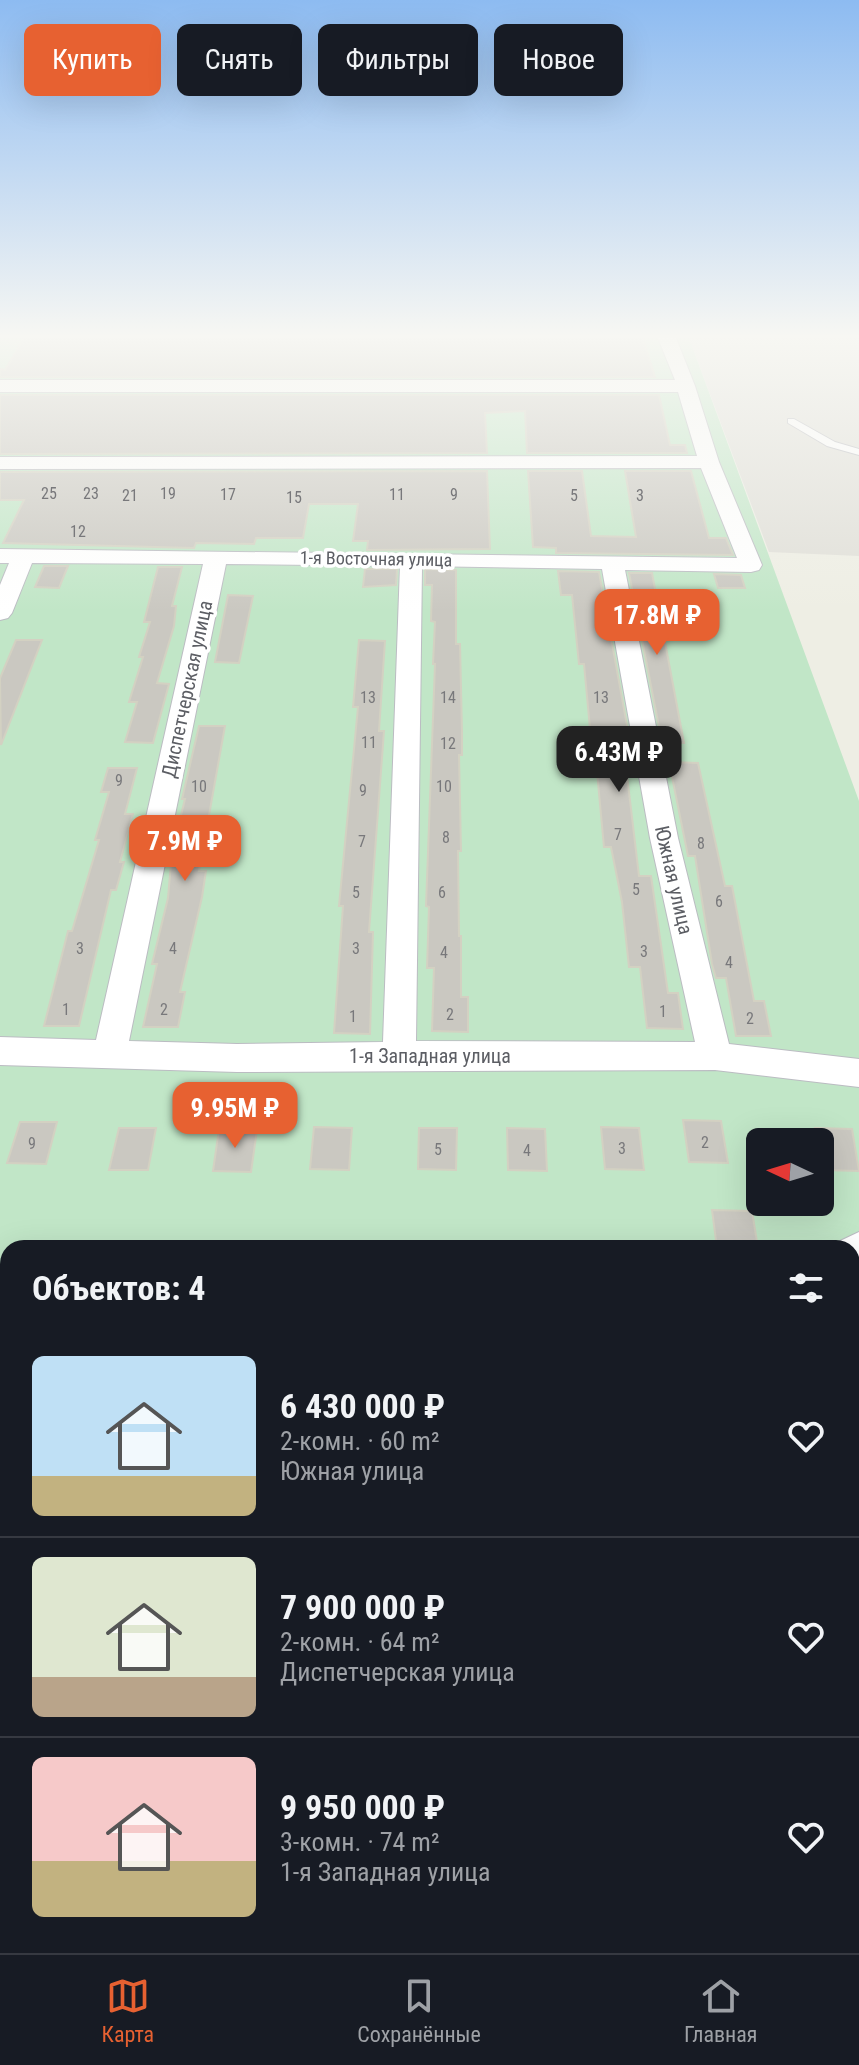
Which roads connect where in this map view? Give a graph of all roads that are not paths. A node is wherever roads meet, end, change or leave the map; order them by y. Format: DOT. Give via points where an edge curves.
graph roads {
  1 [pos="699,429"];
  2 [pos="805,429"];
  3 [pos="859,452"];
  4 [pos="709,462"];
  5 [pos="0,463"];
  6 [pos="11,557"];
  7 [pos="216,558"];
  8 [pos="411,559"];
  9 [pos="612,562"];
  10 [pos="0,613"];
  11 [pos="0,1051"];
  12 [pos="399,1055"];
  13 [pos="109,1056"];
  14 [pos="715,1056"];
  15 [pos="859,1073"];
  1 -- 4 [label="street"];
  2 -- 3 [label="lane"];
  4 -- 5 [label="street"];
  4 -- 9 [label="street, 1-я Восточная улица" via="751,565"];
  6 -- 7 [label="street, 1-я Восточная улица"];
  6 -- 10 [label="street"];
  7 -- 8 [label="street, 1-я Восточная улица"];
  7 -- 13 [label="street, Диспетчерская улица"];
  8 -- 9 [label="street, 1-я Восточная улица"];
  8 -- 12 [label="street"];
  9 -- 14 [label="street, Южная улица" via="664,838"];
  11 -- 13 [label="street, 1-я Западная улица"];
  12 -- 13 [label="street, 1-я Западная улица"];
  12 -- 14 [label="street, 1-я Западная улица"];
  14 -- 15 [label="street, 1-я Западная улица"];
}
